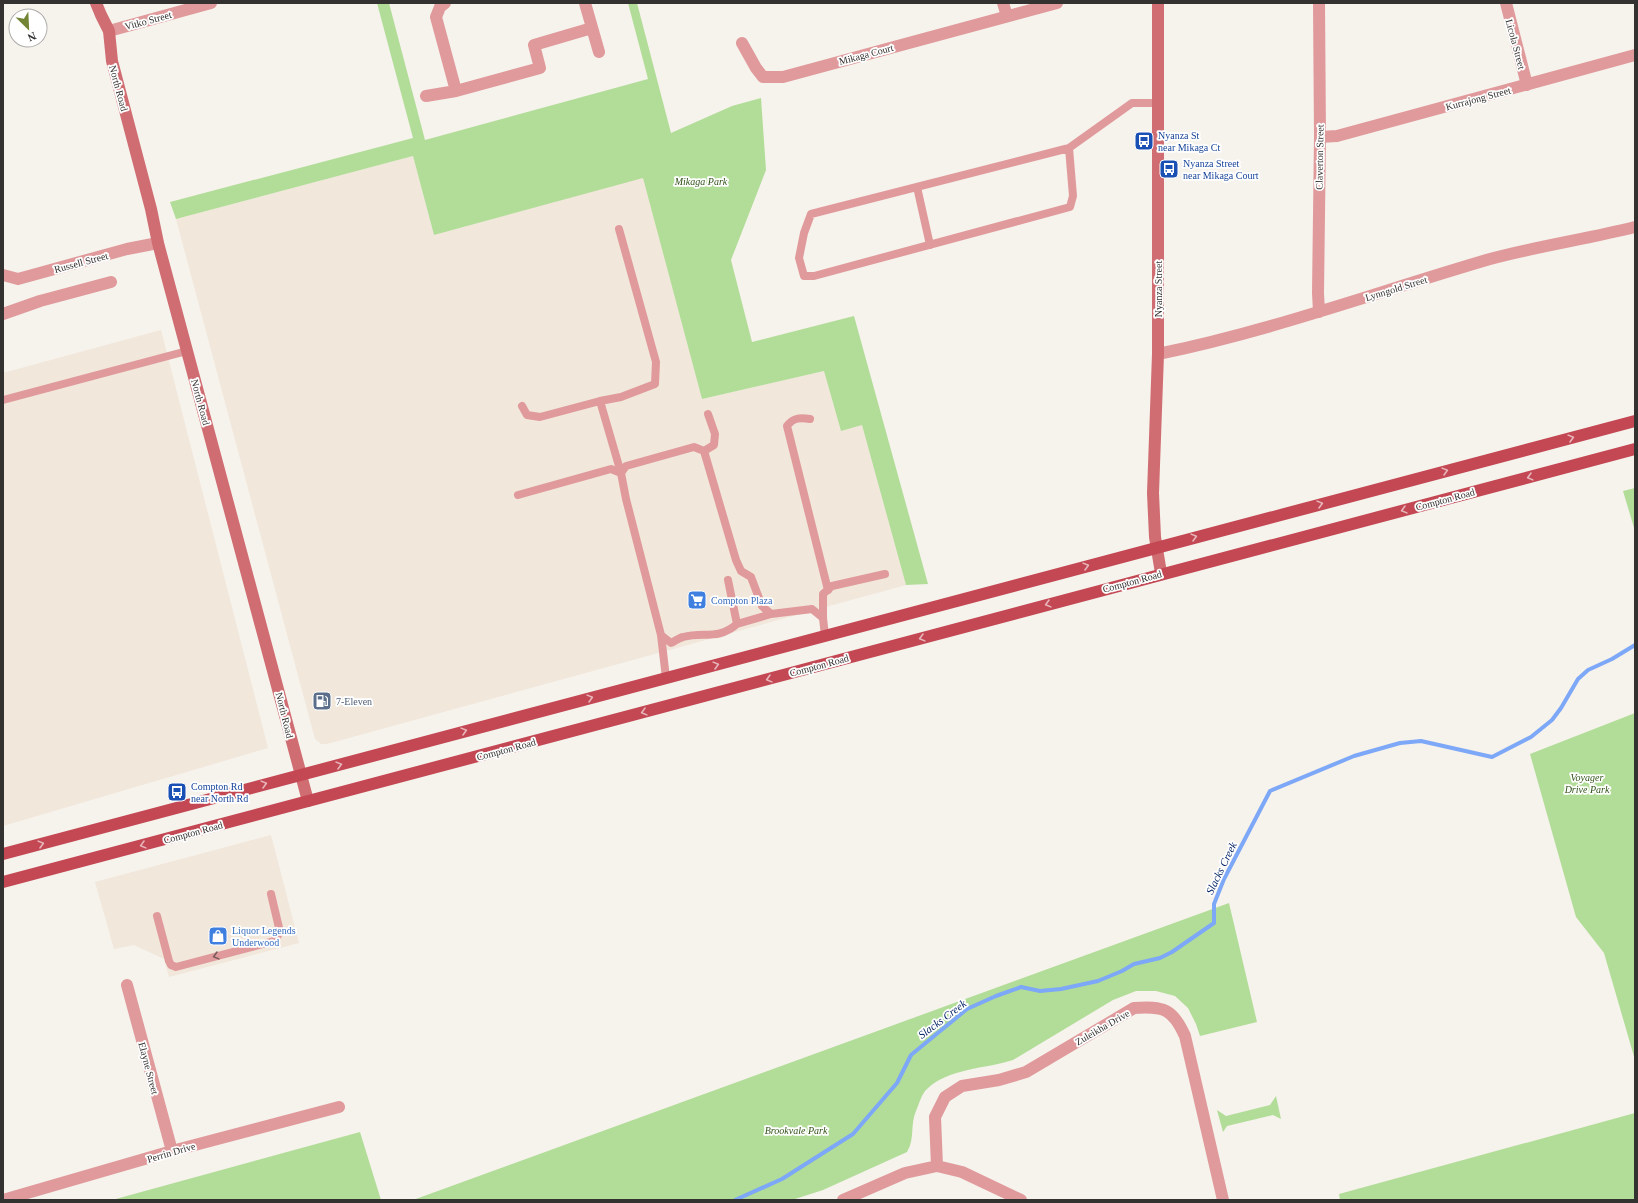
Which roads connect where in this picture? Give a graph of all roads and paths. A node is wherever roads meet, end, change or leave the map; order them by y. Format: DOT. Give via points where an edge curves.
graph roads {
  1 [pos="96,3"];
  2 [pos="211,3"];
  3 [pos="445,3"];
  4 [pos="585,3"];
  5 [pos="1003,3"];
  6 [pos="1056,3"];
  7 [pos="1158,3"];
  8 [pos="1319,3"];
  9 [pos="1506,3"];
  10 [pos="1007,16"];
  11 [pos="592,28"];
  12 [pos="109,31"];
  13 [pos="742,43"];
  14 [pos="599,52"];
  15 [pos="1635,55"];
  16 [pos="1527,85"];
  17 [pos="456,91"];
  18 [pos="426,96"];
  19 [pos="1158,103"];
  20 [pos="1320,137"];
  21 [pos="1069,148"];
  22 [pos="916,187"];
  23 [pos="1635,227"];
  24 [pos="619,229"];
  25 [pos="158,243"];
  26 [pos="930,245"];
  27 [pos="3,275"];
  28 [pos="111,282"];
  29 [pos="1319,312"];
  30 [pos="3,314"];
  31 [pos="187,351"];
  32 [pos="1158,354"];
  33 [pos="3,400"];
  34 [pos="600,401"];
  35 [pos="522,406"];
  36 [pos="708,414"];
  37 [pos="810,419"];
  38 [pos="1635,421"];
  39 [pos="1635,448"];
  40 [pos="704,451"];
  41 [pos="621,473"];
  42 [pos="518,495"];
  43 [pos="1156,547"];
  44 [pos="1161,573"];
  45 [pos="886,574"];
  46 [pos="728,580"];
  47 [pos="828,590"];
  48 [pos="771,614"];
  49 [pos="823,618"];
  50 [pos="738,624"];
  51 [pos="661,635"];
  52 [pos="825,636"];
  53 [pos="666,678"];
  54 [pos="301,774"];
  55 [pos="308,801"];
  56 [pos="3,854"];
  57 [pos="3,882"];
  58 [pos="271,894"];
  59 [pos="157,916"];
  60 [pos="126,985"];
  61 [pos="339,1107"];
  62 [pos="172,1151"];
  63 [pos="937,1166"];
  64 [pos="3,1200"];
  65 [pos="843,1200"];
  66 [pos="1021,1200"];
  67 [pos="1223,1200"];
  1 -- 12 [label="street, North Road"];
  2 -- 12 [label="street, Vitko Street"];
  3 -- 17 [label="street" via="440,7 436,17"];
  4 -- 11 [label="street"];
  5 -- 10 [label="street"];
  6 -- 10 [label="street, Mikaga Court"];
  7 -- 19 [label="street, Nyanza Street"];
  8 -- 20 [label="street, Claverton Street"];
  9 -- 16 [label="street, Licola Street"];
  10 -- 13 [label="street, Mikaga Court" via="783,77 763,77"];
  11 -- 14 [label="street"];
  11 -- 17 [label="street" via="534,45 540,68"];
  12 -- 25 [label="street, North Road" via="112,61"];
  15 -- 16 [label="street, Kurrajong Street"];
  16 -- 20 [label="street, Kurrajong Street" via="1337,136"];
  17 -- 18 [label="street"];
  19 -- 21 [label="lane" via="1132,103"];
  19 -- 32 [label="street, Nyanza Street"];
  20 -- 29 [label="street, Claverton Street"];
  21 -- 22 [label="lane"];
  21 -- 26 [label="lane" via="1073,196 1070,207"];
  22 -- 26 [label="lane"];
  22 -- 26 [label="lane" via="811,214 799,258 804,276 814,276"];
  23 -- 29 [label="street, Lynngold Street" via="1492,259"];
  24 -- 34 [label="lane" via="656,362 655,384 621,397"];
  25 -- 27 [label="street, Russell Street" via="18,279"];
  25 -- 31 [label="street, North Road"];
  28 -- 30 [label="street"];
  29 -- 32 [label="street, Lynngold Street"];
  31 -- 33 [label="lane"];
  31 -- 54 [label="street, North Road"];
  32 -- 43 [label="street, Nyanza Street" via="1153,493"];
  34 -- 35 [label="lane" via="540,417 527,416"];
  34 -- 41 [label="lane"];
  36 -- 40 [label="lane" via="714,434 714,445"];
  37 -- 47 [label="lane" via="801,417 791,420 787,426"];
  43 -- 38 [label="main road, one-way"];
  39 -- 44 [label="main road, Compton Road, one-way"];
  40 -- 41 [label="lane" via="694,447 626,466"];
  40 -- 48 [label="lane" via="736,560 741,571 751,577 762,606"];
  41 -- 42 [label="lane" via="611,469"];
  41 -- 51 [label="lane"];
  43 -- 44 [label="street, Nyanza Street"];
  52 -- 43 [label="main road, one-way"];
  44 -- 55 [label="main road, Compton Road, one-way"];
  45 -- 47 [label="lane" via="832,586"];
  46 -- 50 [label="lane"];
  47 -- 49 [label="lane" via="823,594"];
  48 -- 49 [label="lane" via="812,609"];
  48 -- 50 [label="lane"];
  49 -- 52 [label="lane"];
  50 -- 51 [label="lane" via="716,635 683,637 671,643"];
  51 -- 53 [label="lane"];
  53 -- 52 [label="main road, one-way"];
  54 -- 53 [label="main road, one-way"];
  54 -- 55 [label="street, North Road"];
  56 -- 54 [label="main road, one-way"];
  55 -- 57 [label="main road, Compton Road, one-way"];
  58 -- 59 [label="lane, one-way" via="280,932 274,941 176,966 171,965 169,960"];
  60 -- 62 [label="street, Elayne Street"];
  61 -- 62 [label="street, Perrin Drive"];
  62 -- 64 [label="street, Perrin Drive"];
  63 -- 65 [label="street" via="905,1173"];
  63 -- 66 [label="street" via="962,1172"];
  63 -- 67 [label="street, Zuleikha Drive" via="934,1117 945,1097 962,1086 999,1080 1026,1072 1134,1008 1152,1007 1169,1011 1185,1036"];
}
